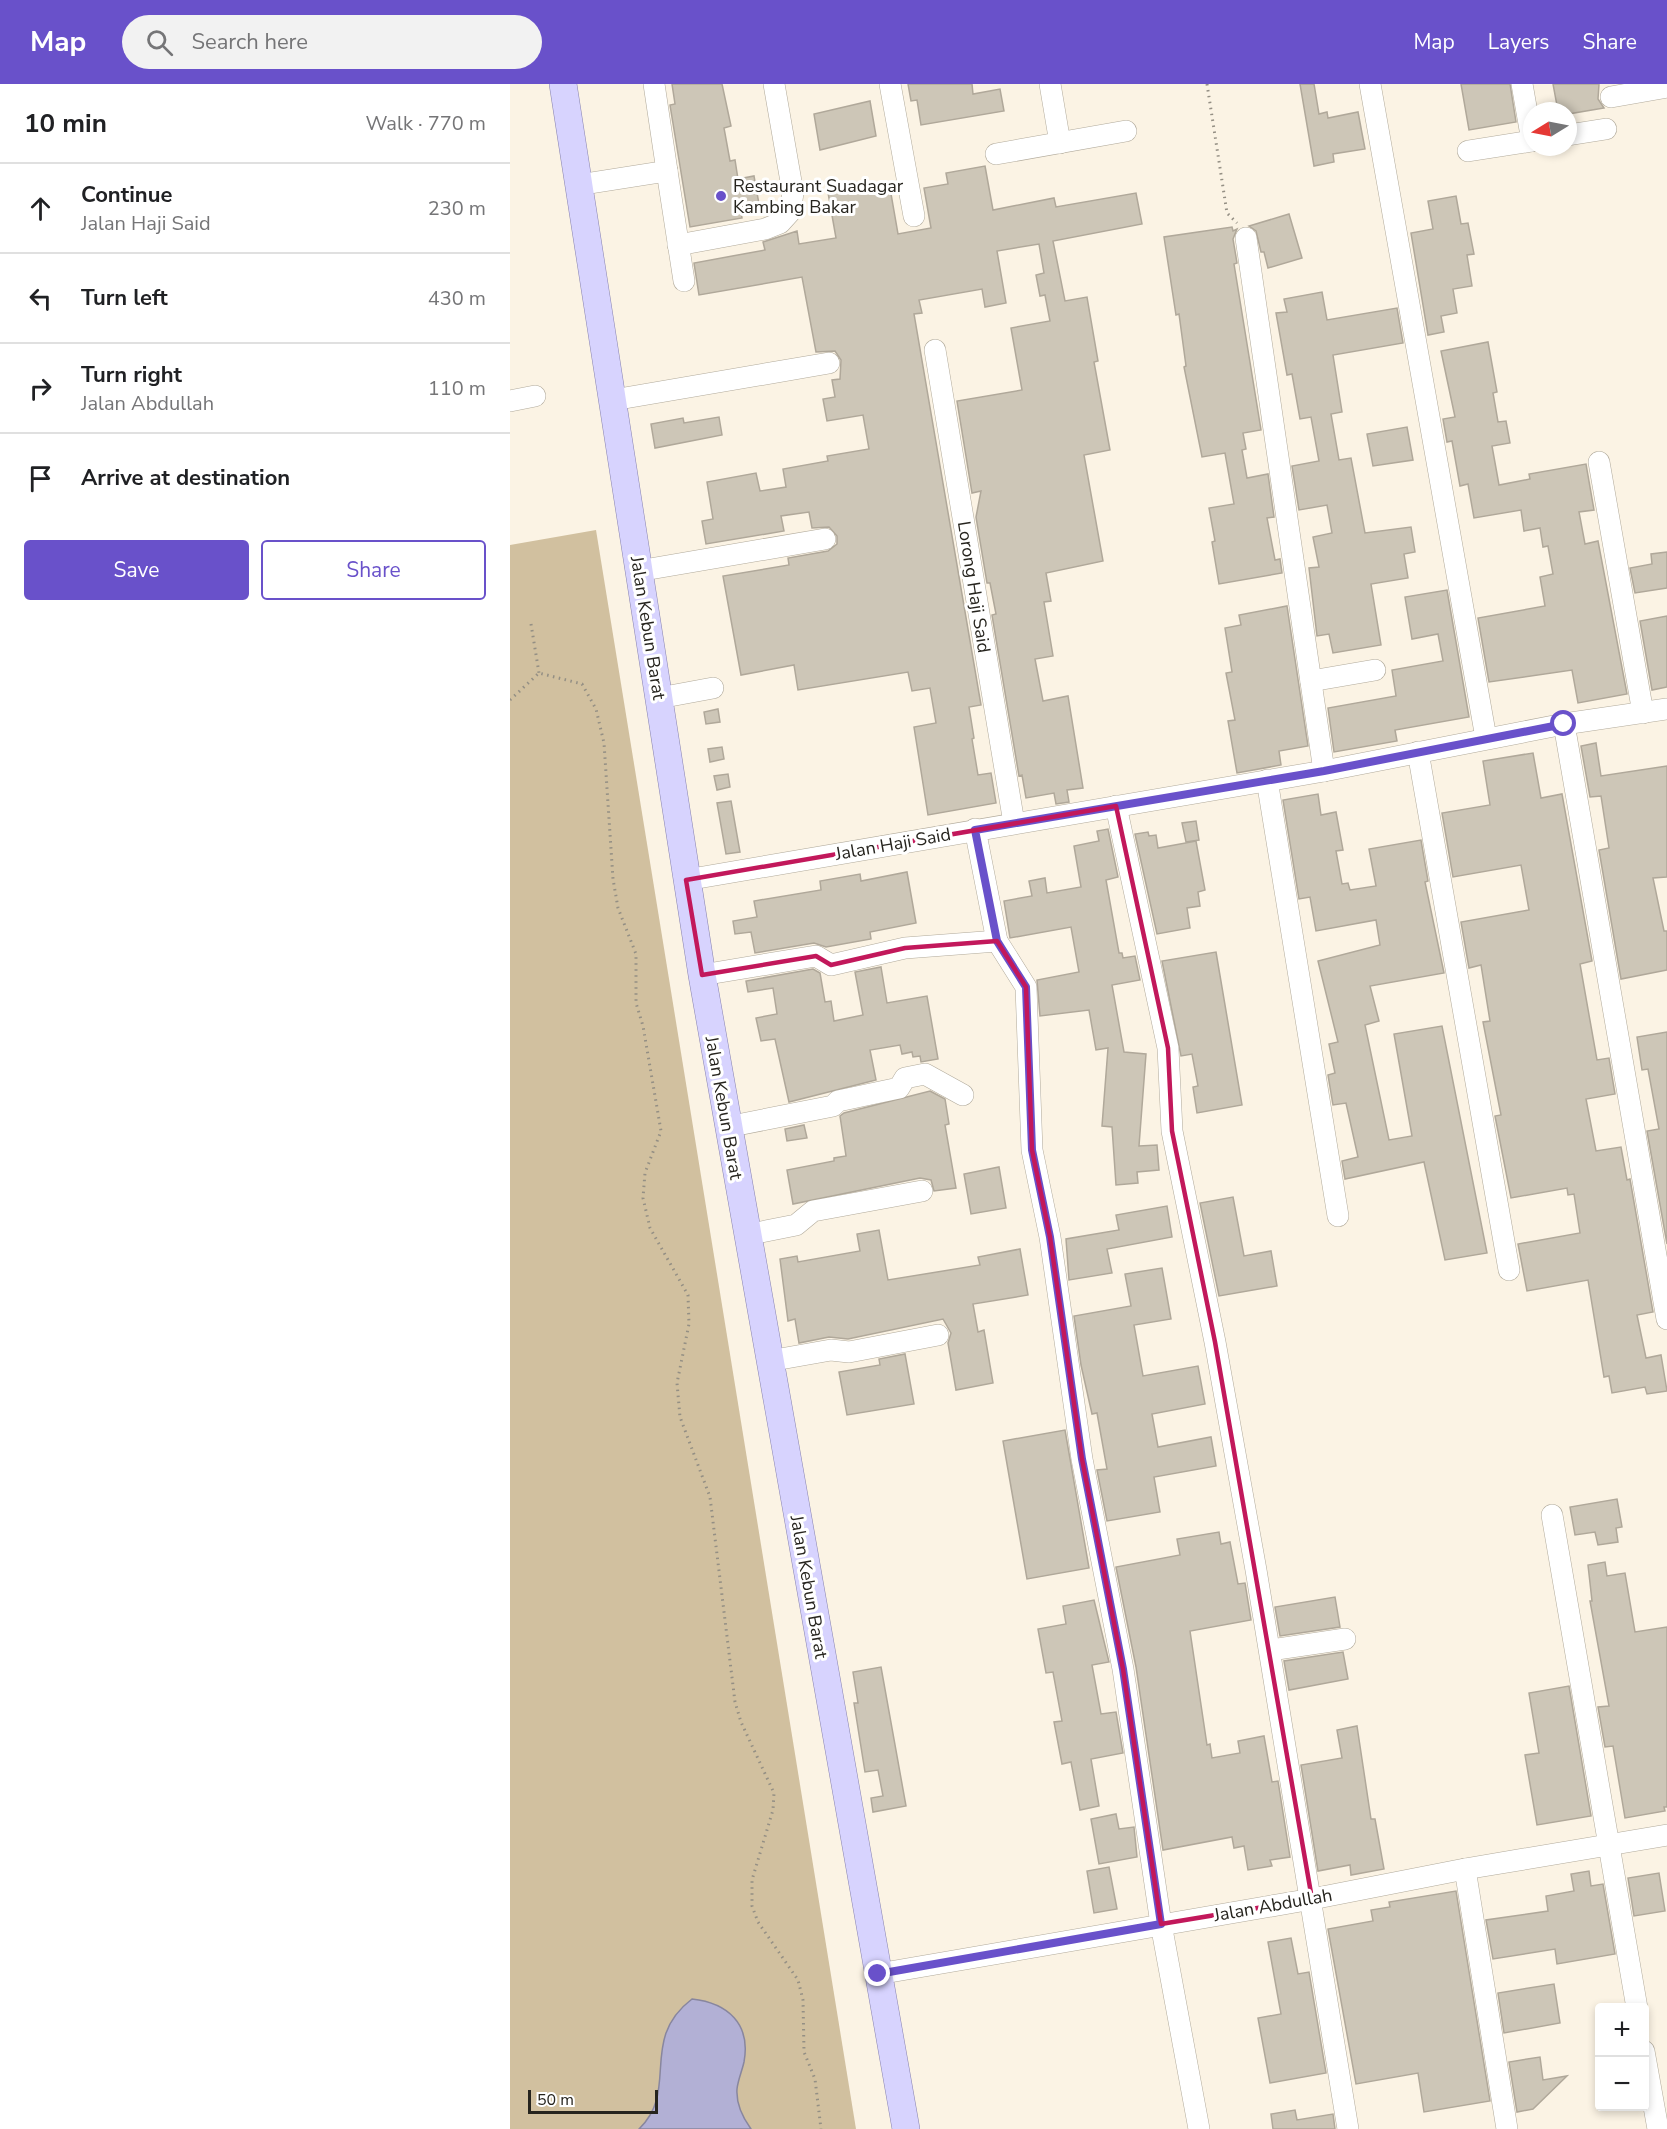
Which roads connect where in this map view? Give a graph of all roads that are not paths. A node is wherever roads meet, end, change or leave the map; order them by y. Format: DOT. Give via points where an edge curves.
graph roads {
  1 [pos="563,84"];
  2 [pos="654,84"];
  3 [pos="774,84"];
  4 [pos="890,84"];
  5 [pos="1050,84"];
  6 [pos="1370,84"];
  7 [pos="1522,84"];
  8 [pos="1667,87"];
  9 [pos="1611,97"];
  10 [pos="1525,102"];
  11 [pos="1606,129"];
  12 [pos="1126,131"];
  13 [pos="1577,134"];
  14 [pos="1523,142"];
  15 [pos="1060,143"];
  16 [pos="1468,151"];
  17 [pos="996,154"];
  18 [pos="667,171"];
  19 [pos="578,185"];
  20 [pos="914,216"];
  21 [pos="1246,238"];
  22 [pos="678,245"];
  23 [pos="684,281"];
  24 [pos="935,350"];
  25 [pos="829,363"];
  26 [pos="536,396"];
  27 [pos="510,400"];
  28 [pos="613,400"];
  29 [pos="1599,462"];
  30 [pos="825,539"];
  31 [pos="638,571"];
  32 [pos="1375,670"];
  33 [pos="1311,681"];
  34 [pos="713,688"];
  35 [pos="659,698"];
  36 [pos="1667,709"];
  37 [pos="1642,713"];
  38 [pos="1564,724"];
  39 [pos="1486,738"];
  40 [pos="1418,752"];
  41 [pos="1324,771"];
  42 [pos="1267,780"];
  43 [pos="1116,806"];
  44 [pos="1014,823"];
  45 [pos="975,830"];
  46 [pos="686,880"];
  47 [pos="997,941"];
  48 [pos="702,975"];
  49 [pos="963,1095"];
  50 [pos="727,1127"];
  51 [pos="922,1191"];
  52 [pos="1338,1216"];
  53 [pos="746,1235"];
  54 [pos="1509,1270"];
  55 [pos="1667,1319"];
  56 [pos="938,1335"];
  57 [pos="769,1361"];
  58 [pos="1552,1515"];
  59 [pos="1345,1639"];
  60 [pos="1270,1650"];
  61 [pos="1667,1835"];
  62 [pos="1610,1845"];
  63 [pos="1465,1869"];
  64 [pos="1312,1899"];
  65 [pos="1161,1924"];
  66 [pos="878,1974"];
  67 [pos="1636,2003"];
  68 [pos="1645,2057"];
  69 [pos="906,2129"];
  70 [pos="1199,2129"];
  71 [pos="1348,2129"];
  72 [pos="1507,2129"];
  73 [pos="1658,2129"];
  1 -- 19 [label="main road, Jalan Kebun Barat"];
  2 -- 18 [label="street"];
  3 -- 22 [label="street" via="793,193 790,213 780,223 765,229"];
  4 -- 20 [label="street"];
  5 -- 15 [label="street"];
  6 -- 39 [label="street"];
  7 -- 10 [label="street"];
  8 -- 9 [label="street"];
  11 -- 13 [label="street"];
  12 -- 15 [label="street"];
  14 -- 16 [label="street"];
  15 -- 17 [label="street"];
  18 -- 19 [label="street"];
  18 -- 22 [label="street"];
  19 -- 28 [label="main road, Jalan Kebun Barat"];
  21 -- 33 [label="street"];
  22 -- 23 [label="street"];
  24 -- 44 [label="street, Lorong Haji Said"];
  25 -- 28 [label="street"];
  26 -- 27 [label="street"];
  28 -- 31 [label="main road, Jalan Kebun Barat"];
  29 -- 37 [label="street"];
  30 -- 31 [label="street"];
  31 -- 35 [label="main road, Jalan Kebun Barat"];
  32 -- 33 [label="street"];
  33 -- 41 [label="street"];
  34 -- 35 [label="street"];
  35 -- 46 [label="main road, Jalan Kebun Barat"];
  36 -- 37 [label="street, Jalan Haji Said"];
  37 -- 38 [label="street, Jalan Haji Said"];
  38 -- 39 [label="street, Jalan Haji Said"];
  38 -- 55 [label="street"];
  39 -- 40 [label="street, Jalan Haji Said"];
  40 -- 41 [label="street, Jalan Haji Said"];
  40 -- 54 [label="street"];
  41 -- 42 [label="street, Jalan Haji Said"];
  42 -- 43 [label="street, Jalan Haji Said"];
  42 -- 52 [label="street"];
  43 -- 44 [label="street, Jalan Haji Said"];
  43 -- 60 [label="street" via="1168,1048 1172,1131 1215,1342"];
  44 -- 45 [label="street, Jalan Haji Said"];
  45 -- 46 [label="street, Jalan Haji Said"];
  45 -- 47 [label="street"];
  46 -- 48 [label="main road, Jalan Kebun Barat"];
  47 -- 48 [label="street" via="905,948 831,965 816,956"];
  47 -- 65 [label="street" via="1026,987 1032,1150 1050,1237 1082,1459 1123,1669"];
  48 -- 50 [label="main road, Jalan Kebun Barat"];
  49 -- 50 [label="street" via="925,1074 905,1078 899,1088 838,1101 833,1106"];
  50 -- 53 [label="main road, Jalan Kebun Barat"];
  51 -- 53 [label="street" via="813,1211 796,1225"];
  53 -- 57 [label="main road, Jalan Kebun Barat"];
  56 -- 57 [label="street" via="849,1352 831,1350"];
  57 -- 66 [label="main road, Jalan Kebun Barat"];
  58 -- 62 [label="street"];
  59 -- 60 [label="street"];
  60 -- 64 [label="street"];
  61 -- 62 [label="street, Jalan Abdullah"];
  62 -- 63 [label="street, Jalan Abdullah"];
  62 -- 67 [label="street"];
  63 -- 64 [label="street, Jalan Abdullah"];
  63 -- 72 [label="street"];
  64 -- 65 [label="street, Jalan Abdullah"];
  64 -- 71 [label="street" via="1316,1944"];
  65 -- 66 [label="street, Jalan Abdullah"];
  65 -- 70 [label="street"];
  66 -- 69 [label="main road, Jalan Kebun Barat"];
  68 -- 73 [label="street"];
}
